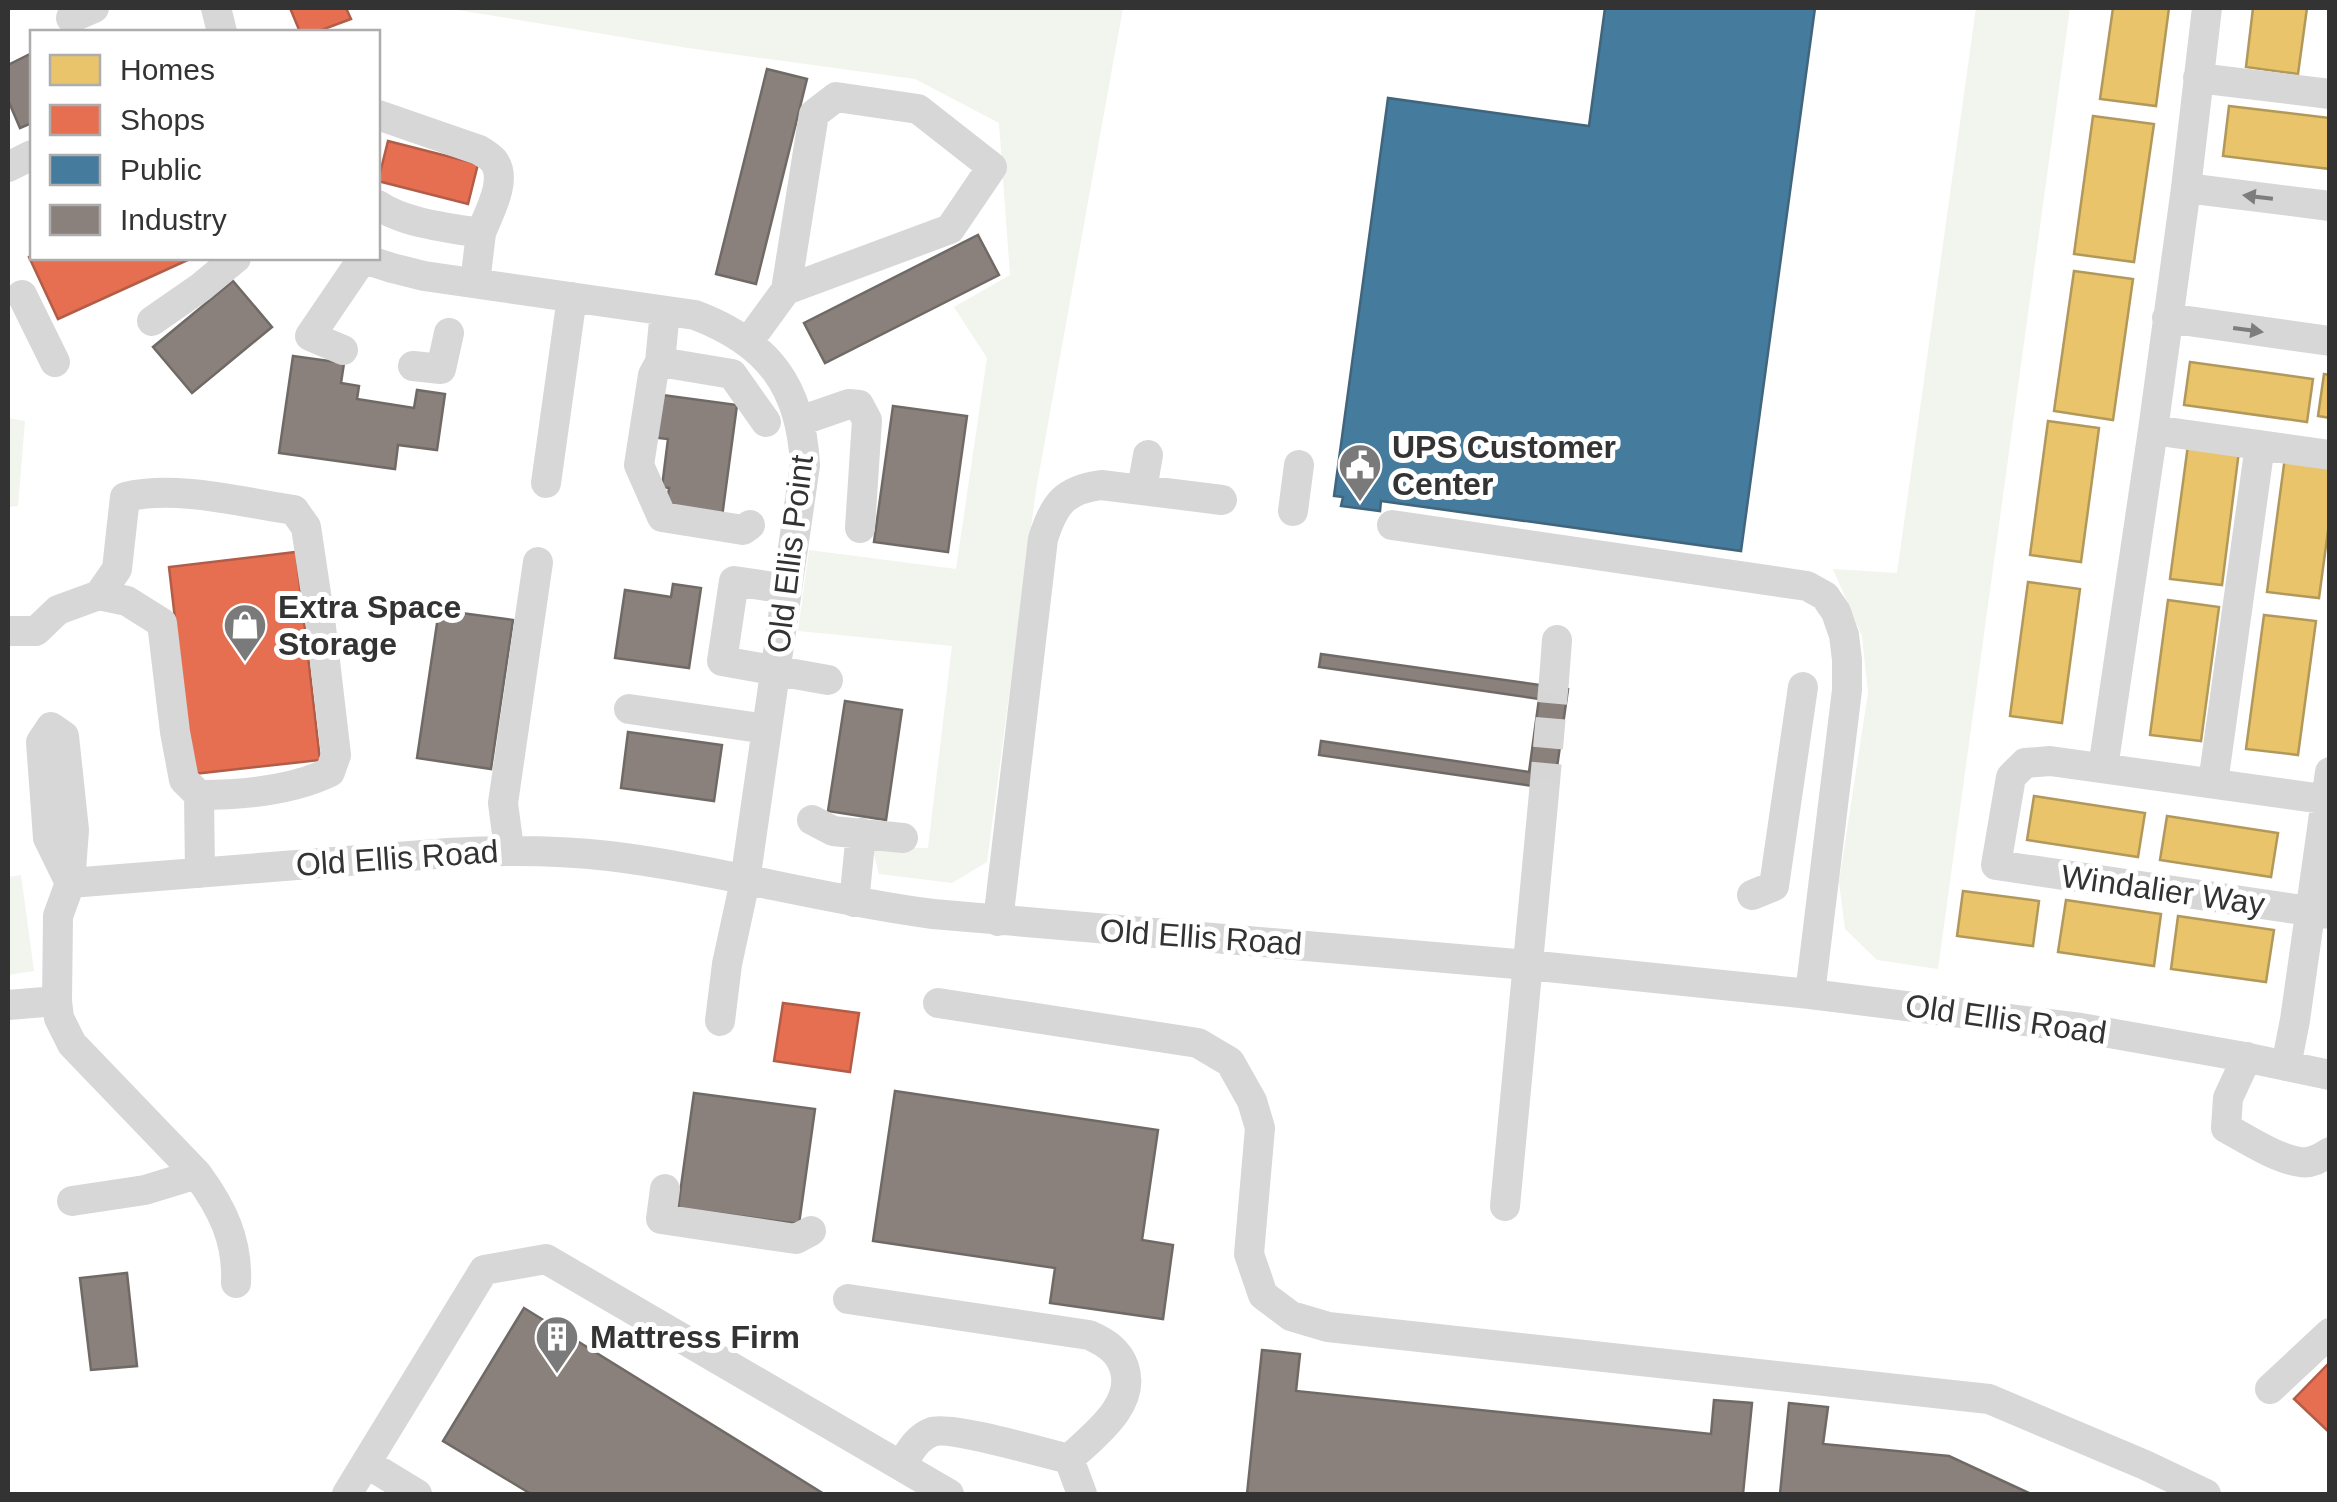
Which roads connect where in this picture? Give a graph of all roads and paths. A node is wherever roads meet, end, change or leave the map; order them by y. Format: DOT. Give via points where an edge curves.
graph roads {
  1 [pos="2207,8"];
  2 [pos="2198,78"];
  3 [pos="2330,94"];
  4 [pos="380,116"];
  5 [pos="2186,188"];
  6 [pos="2330,206"];
  7 [pos="380,207"];
  8 [pos="481,233"];
  9 [pos="234,260"];
  10 [pos="361,260"];
  11 [pos="369,260"];
  12 [pos="475,283"];
  13 [pos="786,290"];
  14 [pos="22,295"];
  15 [pos="572,297"];
  16 [pos="666,311"];
  17 [pos="2167,318"];
  18 [pos="152,321"];
  19 [pos="449,332"];
  20 [pos="2330,341"];
  21 [pos="748,342"];
  22 [pos="343,350"];
  23 [pos="55,362"];
  24 [pos="660,362"];
  25 [pos="412,366"];
  26 [pos="800,421"];
  27 [pos="766,422"];
  28 [pos="2153,430"];
  29 [pos="2260,445"];
  30 [pos="1148,454"];
  31 [pos="2330,454"];
  32 [pos="1300,464"];
  33 [pos="546,483"];
  34 [pos="1142,489"];
  35 [pos="1222,500"];
  36 [pos="1293,511"];
  37 [pos="750,525"];
  38 [pos="1392,525"];
  39 [pos="860,528"];
  40 [pos="538,562"];
  41 [pos="788,589"];
  42 [pos="99,594"];
  43 [pos="8,631"];
  44 [pos="1557,640"];
  45 [pos="776,670"];
  46 [pos="828,680"];
  47 [pos="1554,680"];
  48 [pos="1804,688"];
  49 [pos="628,709"];
  50 [pos="767,729"];
  51 [pos="2104,768"];
  52 [pos="2212,784"];
  53 [pos="2328,790"];
  54 [pos="1544,793"];
  55 [pos="200,795"];
  56 [pos="812,820"];
  57 [pos="861,834"];
  58 [pos="903,838"];
  59 [pos="509,849"];
  60 [pos="200,873"];
  61 [pos="745,881"];
  62 [pos="70,883"];
  63 [pos="1752,894"];
  64 [pos="854,902"];
  65 [pos="2320,912"];
  66 [pos="998,921"];
  67 [pos="1528,964"];
  68 [pos="1810,994"];
  69 [pos="57,1001"];
  70 [pos="938,1004"];
  71 [pos="8,1005"];
  72 [pos="720,1021"];
  73 [pos="2247,1058"];
  74 [pos="2286,1066"];
  75 [pos="2330,1075"];
  76 [pos="2330,1152"];
  77 [pos="197,1174"];
  78 [pos="665,1189"];
  79 [pos="72,1201"];
  80 [pos="1506,1206"];
  81 [pos="810,1231"];
  82 [pos="236,1283"];
  83 [pos="848,1299"];
  84 [pos="2330,1333"];
  85 [pos="2270,1389"];
  86 [pos="1068,1459"];
  87 [pos="366,1463"];
  88 [pos="901,1466"];
  89 [pos="348,1494"];
  90 [pos="417,1494"];
  91 [pos="949,1494"];
  92 [pos="1082,1494"];
  93 [pos="2206,1494"];
  1 -- 2 [label="street"];
  2 -- 3 [label="street"];
  2 -- 5 [label="street"];
  4 -- 8 [label="street" via="492,159 498,185"];
  6 -- 5 [label="street, one-way"];
  5 -- 17 [label="street"];
  7 -- 8 [label="street"];
  8 -- 12 [label="street"];
  9 -- 18 [label="street"];
  10 -- 22 [label="street" via="310,336"];
  11 -- 12 [label="street, Old Ellis Point"];
  12 -- 15 [label="street, Old Ellis Point"];
  13 -- 13 [label="street" via="950,229 992,168 918,109 836,97 814,114"];
  13 -- 21 [label="street"];
  14 -- 23 [label="street"];
  15 -- 16 [label="street, Old Ellis Point"];
  15 -- 33 [label="street"];
  16 -- 21 [label="street, Old Ellis Point" via="709,320"];
  16 -- 24 [label="street"];
  17 -- 20 [label="street, one-way"];
  17 -- 28 [label="street"];
  19 -- 25 [label="street" via="441,368"];
  21 -- 26 [label="street, Old Ellis Point" via="784,382"];
  24 -- 27 [label="street" via="732,374"];
  24 -- 37 [label="street" via="639,465 662,517 742,530"];
  26 -- 39 [label="street" via="859,405 867,420"];
  26 -- 41 [label="street, Old Ellis Point" via="806,465"];
  28 -- 29 [label="street"];
  28 -- 51 [label="street"];
  29 -- 31 [label="street"];
  29 -- 52 [label="street"];
  30 -- 34 [label="street"];
  32 -- 36 [label="street"];
  34 -- 35 [label="street"];
  34 -- 66 [label="street" via="1084,488 1057,505 1049,520"];
  38 -- 68 [label="street" via="1810,574 1836,612 1847,660"];
  40 -- 59 [label="street" via="503,804"];
  41 -- 45 [label="street, Old Ellis Point"];
  41 -- 45 [label="street" via="734,581 722,662"];
  42 -- 43 [label="street" via="58,610 36,630"];
  42 -- 55 [label="street" via="162,623 184,780"];
  42 -- 55 [label="street" via="117,569 125,497 204,496 294,510 306,527 336,755 330,772 309,782"];
  44 -- 47 [label="street"];
  45 -- 46 [label="street"];
  45 -- 50 [label="street, Old Ellis Point"];
  48 -- 63 [label="street" via="1774,886"];
  49 -- 50 [label="street"];
  50 -- 61 [label="street, Old Ellis Point"];
  51 -- 52 [label="street"];
  51 -- 65 [label="street, Windalier Way" via="2025,763 2011,777 1996,865"];
  52 -- 53 [label="street"];
  53 -- 65 [label="street"];
  54 -- 67 [label="street"];
  55 -- 60 [label="street"];
  56 -- 57 [label="street"];
  57 -- 58 [label="street"];
  57 -- 64 [label="street"];
  59 -- 60 [label="street, Old Ellis Road"];
  59 -- 61 [label="street, Old Ellis Road" via="609,856"];
  60 -- 62 [label="street, Old Ellis Road"];
  61 -- 64 [label="street, Old Ellis Road"];
  61 -- 72 [label="street, Old Ellis Point"];
  62 -- 62 [label="street" via="74,830 57,771 37,840"];
  62 -- 69 [label="street" via="58,916"];
  64 -- 66 [label="street, Old Ellis Road"];
  65 -- 74 [label="street"];
  66 -- 67 [label="street, Old Ellis Road"];
  67 -- 68 [label="street, Old Ellis Road"];
  67 -- 80 [label="street"];
  68 -- 73 [label="street, Old Ellis Road" via="2044,1023"];
  69 -- 71 [label="street"];
  69 -- 77 [label="street" via="72,1044"];
  70 -- 93 [label="street" via="1198,1042 1230,1062 1260,1128 1249,1254 1263,1295 1291,1316 1328,1326 1990,1399"];
  73 -- 74 [label="street, Old Ellis Road"];
  73 -- 76 [label="street" via="2228,1098 2226,1128 2301,1162"];
  74 -- 75 [label="street, Old Ellis Road"];
  77 -- 79 [label="street"];
  77 -- 82 [label="street" via="229,1226"];
  78 -- 81 [label="street" via="661,1219 796,1239"];
  83 -- 86 [label="street" via="1105,1342 1124,1369 1122,1403"];
  84 -- 85 [label="street"];
  86 -- 88 [label="street" via="941,1430 915,1444"];
  86 -- 92 [label="street"];
  87 -- 88 [label="street" via="484,1270 546,1259"];
  87 -- 89 [label="street"];
  87 -- 90 [label="street"];
  88 -- 91 [label="street"];
}
